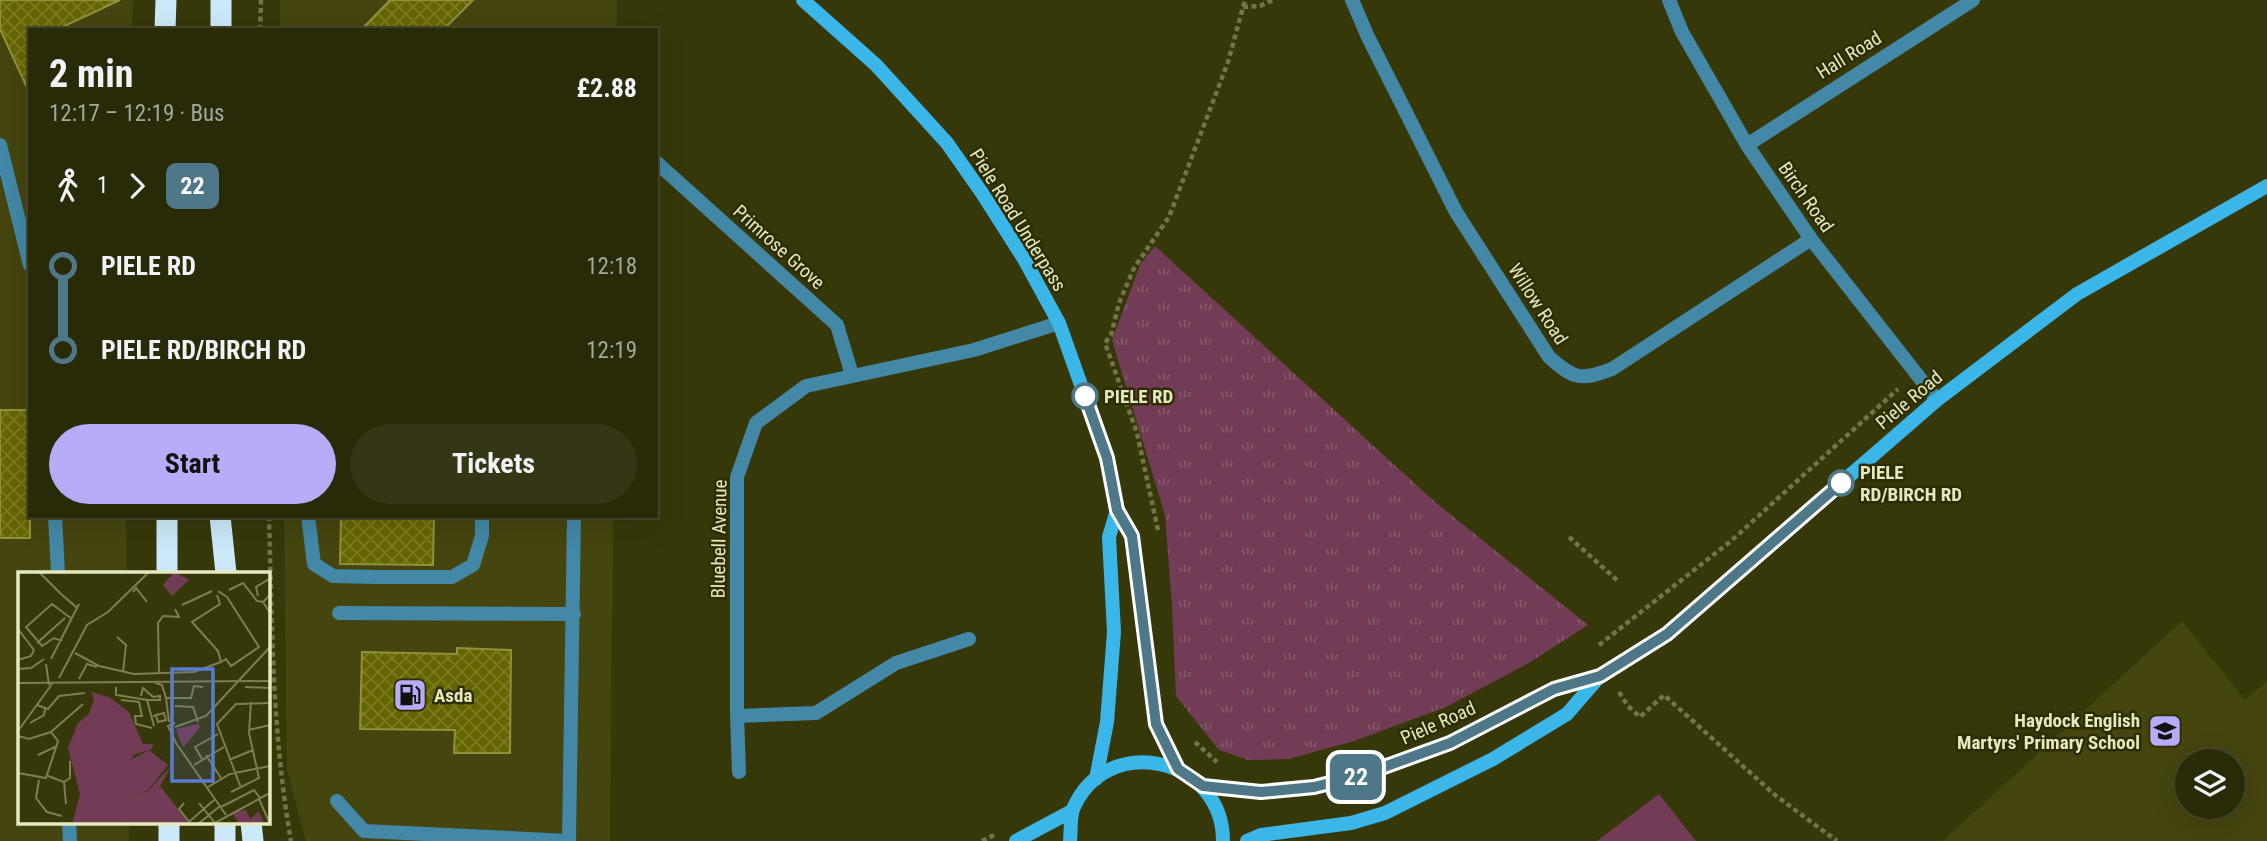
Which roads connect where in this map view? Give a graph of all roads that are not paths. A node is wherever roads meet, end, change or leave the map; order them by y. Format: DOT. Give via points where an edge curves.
graph roads {
  1 [pos="166,0"];
  2 [pos="221,0"];
  3 [pos="803,0"];
  4 [pos="1352,0"];
  5 [pos="1668,0"];
  6 [pos="1973,0"];
  7 [pos="166,28"];
  8 [pos="220,28"];
  9 [pos="0,145"];
  10 [pos="1747,145"];
  11 [pos="658,164"];
  12 [pos="2267,186"];
  13 [pos="1811,239"];
  14 [pos="28,257"];
  15 [pos="1059,323"];
  16 [pos="852,375"];
  17 [pos="1937,400"];
  18 [pos="1117,510"];
  19 [pos="55,518"];
  20 [pos="167,518"];
  21 [pos="219,518"];
  22 [pos="219,518"];
  23 [pos="308,518"];
  24 [pos="482,518"];
  25 [pos="575,518"];
  26 [pos="58,572"];
  27 [pos="167,572"];
  28 [pos="219,572"];
  29 [pos="226,572"];
  30 [pos="338,612"];
  31 [pos="574,614"];
  32 [pos="969,639"];
  33 [pos="1602,675"];
  34 [pos="737,716"];
  35 [pos="1178,769"];
  36 [pos="739,772"];
  37 [pos="1096,779"];
  38 [pos="1203,786"];
  39 [pos="337,801"];
  40 [pos="1072,811"];
  41 [pos="569,841"];
  42 [pos="1016,841"];
  43 [pos="1070,841"];
  44 [pos="1223,841"];
  45 [pos="1247,841"];
  1 -- 7 [label="highway"];
  2 -- 8 [label="highway"];
  3 -- 15 [label="street, Piele Road Underpass" via="876,65 947,143 1017,248"];
  4 -- 13 [label="street, Willow Road" via="1456,212 1549,357 1566,372 1589,378 1612,369"];
  5 -- 10 [label="street, Birch Road"];
  6 -- 10 [label="street, Hall Road"];
  9 -- 14 [label="street"];
  10 -- 13 [label="street, Birch Road"];
  11 -- 16 [label="street, Primrose Grove" via="837,325"];
  12 -- 17 [label="street, Piele Road" via="2077,294"];
  13 -- 17 [label="street, Birch Road"];
  15 -- 16 [label="street, Bluebell Avenue" via="974,351"];
  15 -- 18 [label="street, Piele Road Underpass" via="1107,458"];
  16 -- 34 [label="street, Bluebell Avenue" via="806,386 756,423 737,477"];
  17 -- 33 [label="street, Piele Road" via="1667,634"];
  18 -- 35 [label="street, Piele Road Underpass" via="1132,536 1156,724"];
  18 -- 37 [label="street, Piele Road Underpass" via="1109,537 1114,632 1108,709"];
  19 -- 26 [label="street"];
  20 -- 27 [label="highway"];
  21 -- 28 [label="highway"];
  22 -- 29 [label="highway"];
  23 -- 24 [label="street" via="313,564 333,576 452,577 473,565"];
  25 -- 31 [label="street"];
  30 -- 31 [label="street"];
  31 -- 41 [label="street"];
  32 -- 34 [label="street" via="896,663 816,713"];
  33 -- 38 [label="street, Piele Road" via="1554,689 1450,743 1362,775 1314,787 1261,792"];
  33 -- 45 [label="street, Piele Road" via="1567,714 1493,759 1385,813"];
  34 -- 36 [label="street, Bluebell Avenue"];
  35 -- 37 [label="street" via="1136,762"];
  35 -- 38 [label="street"];
  37 -- 40 [label="street"];
  38 -- 44 [label="street" via="1218,809"];
  39 -- 41 [label="street" via="364,831"];
  40 -- 42 [label="street"];
  40 -- 43 [label="street"];
}
